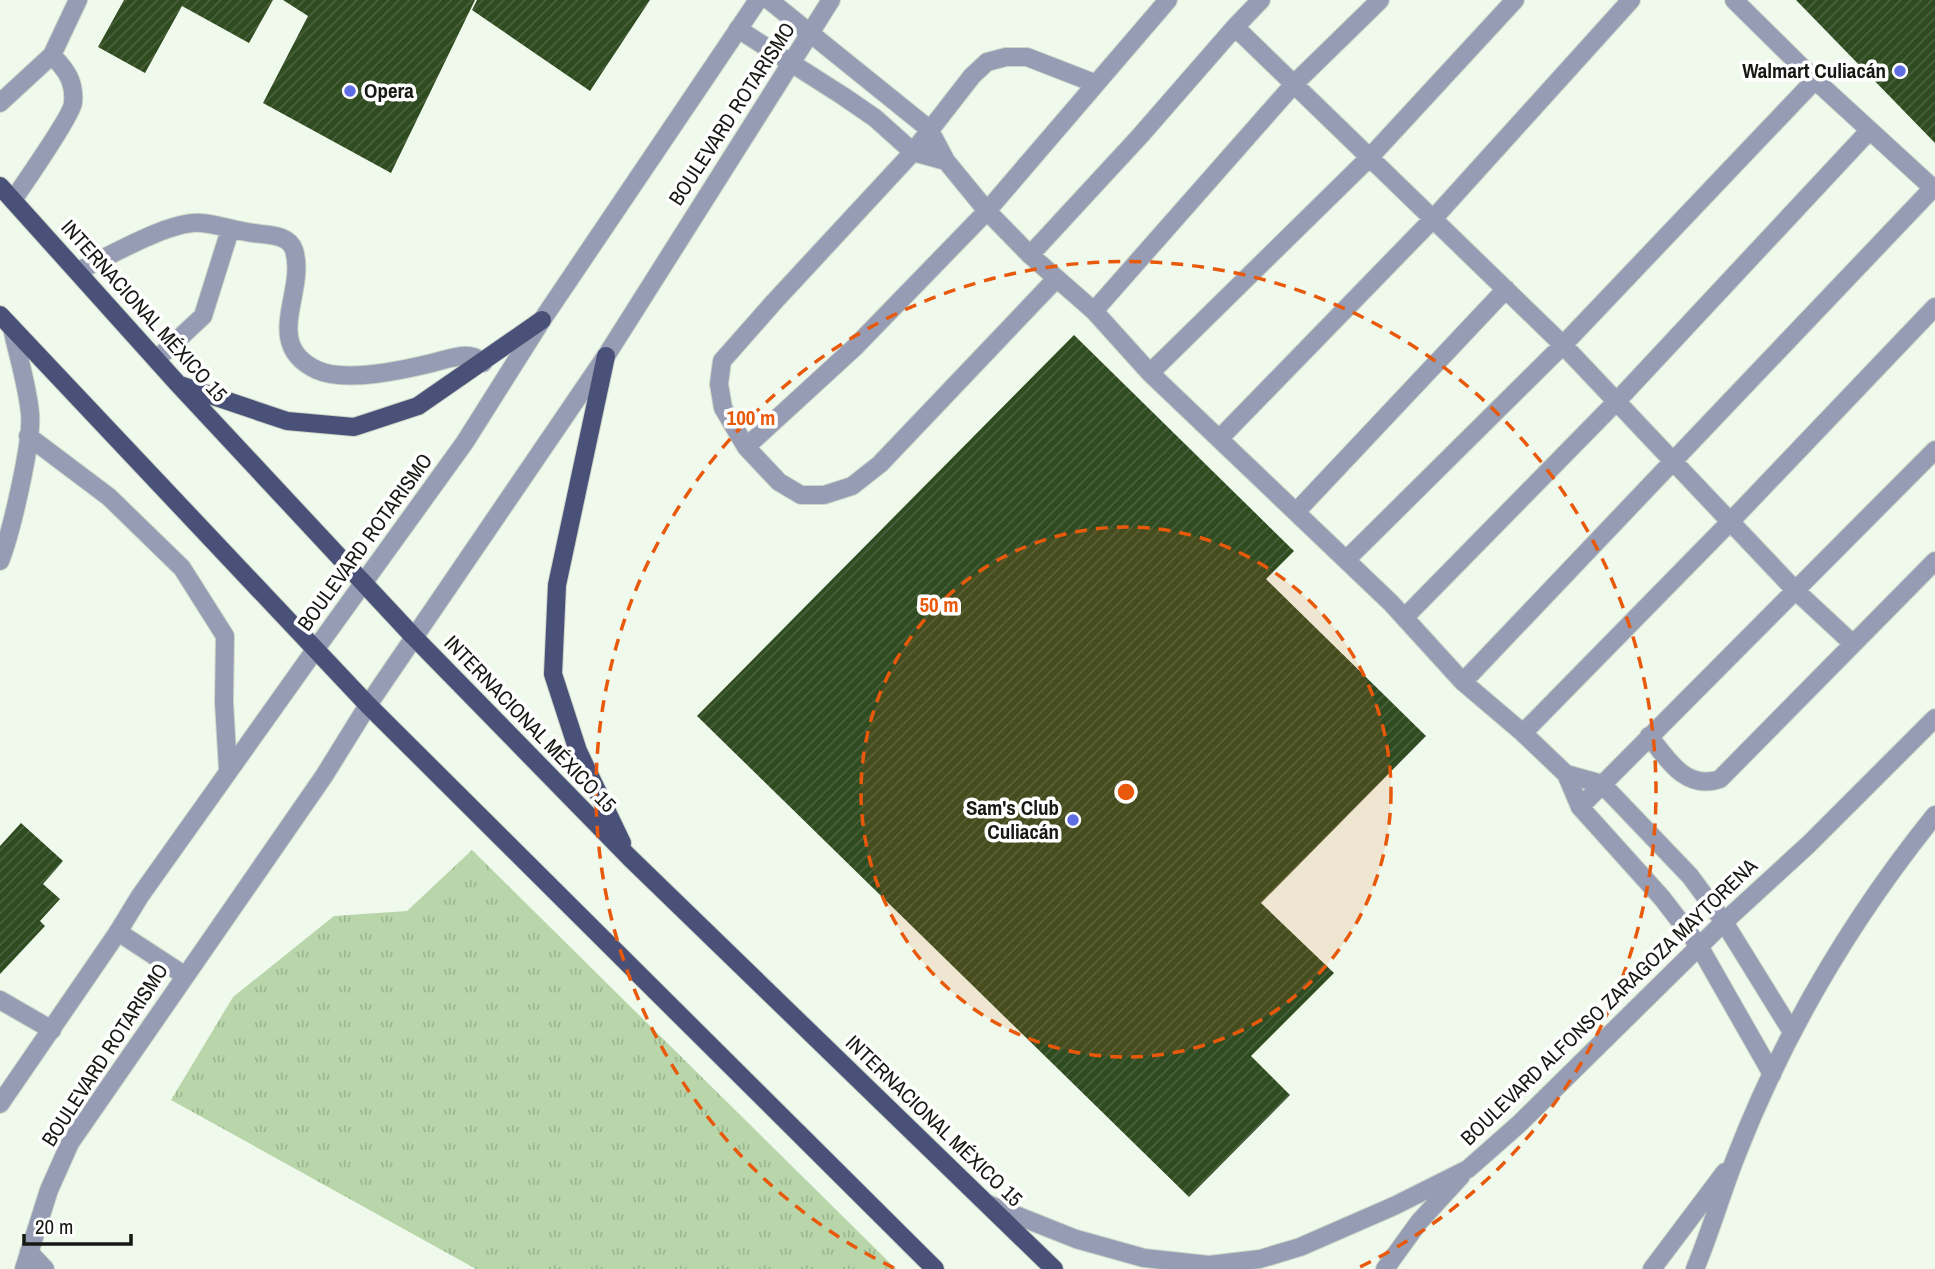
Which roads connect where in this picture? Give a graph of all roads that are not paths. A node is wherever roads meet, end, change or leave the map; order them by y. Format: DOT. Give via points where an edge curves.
graph roads {
  1 [pos="78,0"];
  2 [pos="758,0"];
  3 [pos="769,0"];
  4 [pos="831,0"];
  5 [pos="1168,0"];
  6 [pos="1261,0"];
  7 [pos="1380,0"];
  8 [pos="1515,0"];
  9 [pos="1631,0"];
  10 [pos="1734,0"];
  11 [pos="1235,27"];
  12 [pos="738,29"];
  13 [pos="811,34"];
  14 [pos="52,55"];
  15 [pos="791,63"];
  16 [pos="1815,80"];
  17 [pos="1094,83"];
  18 [pos="1294,84"];
  19 [pos="0,103"];
  20 [pos="929,129"];
  21 [pos="1869,131"];
  22 [pos="913,152"];
  23 [pos="1370,157"];
  24 [pos="946,161"];
  25 [pos="0,186"];
  26 [pos="1934,189"];
  27 [pos="13,200"];
  28 [pos="987,211"];
  29 [pos="1433,219"];
  30 [pos="230,230"];
  31 [pos="1030,255"];
  32 [pos="78,271"];
  33 [pos="1056,279"];
  34 [pos="1506,289"];
  35 [pos="1935,307"];
  36 [pos="1094,311"];
  37 [pos="542,320"];
  38 [pos="6,322"];
  39 [pos="1563,345"];
  40 [pos="606,356"];
  41 [pos="157,359"];
  42 [pos="483,363"];
  43 [pos="1150,373"];
  44 [pos="177,384"];
  45 [pos="1617,401"];
  46 [pos="29,436"];
  47 [pos="1219,439"];
  48 [pos="746,447"];
  49 [pos="1935,450"];
  50 [pos="1673,461"];
  51 [pos="1296,512"];
  52 [pos="1730,522"];
  53 [pos="1346,560"];
  54 [pos="0,561"];
  55 [pos="1935,561"];
  56 [pos="365,582"];
  57 [pos="1795,590"];
  58 [pos="1405,617"];
  59 [pos="414,636"];
  60 [pos="1852,643"];
  61 [pos="315,650"];
  62 [pos="1463,681"];
  63 [pos="368,705"];
  64 [pos="1935,718"];
  65 [pos="1523,733"];
  66 [pos="1649,736"];
  67 [pos="228,770"];
  68 [pos="1566,774"];
  69 [pos="1602,784"];
  70 [pos="1580,807"];
  71 [pos="1935,815"];
  72 [pos="629,858"];
  73 [pos="1724,922"];
  74 [pos="118,932"];
  75 [pos="1699,946"];
  76 [pos="184,975"];
  77 [pos="0,1000"];
  78 [pos="52,1030"];
  79 [pos="1792,1032"];
  80 [pos="1772,1074"];
  81 [pos="0,1104"];
  82 [pos="1735,1158"];
  83 [pos="1468,1168"];
  84 [pos="988,1204"];
  85 [pos="27,1260"];
  86 [pos="45,1269"];
  87 [pos="935,1269"];
  88 [pos="1054,1269"];
  89 [pos="1385,1269"];
  90 [pos="1653,1269"];
  91 [pos="1695,1269"];
  1 -- 14 [label="street"];
  2 -- 12 [label="street, BOULEVARD ROTARISMO"];
  3 -- 13 [label="street"];
  4 -- 13 [label="street, BOULEVARD ROTARISMO"];
  5 -- 17 [label="street"];
  6 -- 11 [label="street"];
  7 -- 18 [label="street"];
  8 -- 23 [label="street"];
  9 -- 29 [label="street"];
  10 -- 16 [label="street"];
  11 -- 18 [label="street"];
  11 -- 31 [label="street"];
  12 -- 15 [label="street"];
  12 -- 37 [label="street, BOULEVARD ROTARISMO"];
  13 -- 15 [label="street, BOULEVARD ROTARISMO"];
  13 -- 20 [label="street"];
  14 -- 19 [label="street"];
  14 -- 27 [label="street" via="67,71 74,106"];
  15 -- 22 [label="street" via="875,118"];
  15 -- 40 [label="street, BOULEVARD ROTARISMO"];
  16 -- 21 [label="street"];
  16 -- 39 [label="street"];
  17 -- 20 [label="street" via="1027,57 987,62"];
  17 -- 28 [label="street"];
  18 -- 23 [label="street"];
  18 -- 36 [label="street"];
  20 -- 22 [label="street"];
  20 -- 24 [label="street"];
  21 -- 26 [label="street"];
  21 -- 45 [label="street"];
  22 -- 24 [label="street"];
  22 -- 48 [label="street" via="722,361 723,408"];
  23 -- 29 [label="street"];
  23 -- 43 [label="street"];
  24 -- 28 [label="street"];
  25 -- 27 [label="main road, INTERNACIONAL MÉXICO 15"];
  26 -- 50 [label="street"];
  27 -- 32 [label="main road, INTERNACIONAL MÉXICO 15"];
  28 -- 31 [label="street"];
  28 -- 48 [label="street" via="855,347"];
  29 -- 34 [label="street"];
  29 -- 47 [label="street"];
  30 -- 32 [label="street" via="187,223"];
  30 -- 41 [label="street" via="203,316"];
  30 -- 42 [label="street" via="288,240 296,268 289,340 299,358 319,371 354,375 405,370 456,357 474,357"];
  31 -- 33 [label="street"];
  32 -- 41 [label="main road, INTERNACIONAL MÉXICO 15"];
  33 -- 36 [label="street"];
  33 -- 48 [label="street" via="880,464 852,486 824,495 801,495 779,482"];
  34 -- 39 [label="street"];
  34 -- 51 [label="street"];
  35 -- 52 [label="street"];
  36 -- 43 [label="street"];
  37 -- 42 [label="main road"];
  37 -- 56 [label="street, BOULEVARD ROTARISMO" via="465,442"];
  38 -- 46 [label="street" via="30,414"];
  38 -- 61 [label="main road"];
  39 -- 45 [label="street"];
  39 -- 53 [label="street"];
  40 -- 59 [label="street, BOULEVARD ROTARISMO"];
  40 -- 72 [label="main road" via="557,584 553,674 578,751"];
  41 -- 44 [label="main road, INTERNACIONAL MÉXICO 15"];
  42 -- 44 [label="main road" via="418,406 354,427 288,421"];
  43 -- 47 [label="street"];
  44 -- 56 [label="main road, INTERNACIONAL MÉXICO 15"];
  45 -- 50 [label="street"];
  45 -- 58 [label="street"];
  46 -- 54 [label="street"];
  46 -- 67 [label="street" via="109,497 182,568 225,636"];
  47 -- 51 [label="street"];
  49 -- 57 [label="street"];
  50 -- 52 [label="street"];
  50 -- 62 [label="street"];
  51 -- 53 [label="street"];
  52 -- 57 [label="street"];
  52 -- 65 [label="street"];
  53 -- 58 [label="street"];
  55 -- 60 [label="street"];
  56 -- 59 [label="main road, INTERNACIONAL MÉXICO 15"];
  56 -- 61 [label="street, BOULEVARD ROTARISMO"];
  57 -- 60 [label="street"];
  57 -- 66 [label="street"];
  58 -- 62 [label="street"];
  59 -- 63 [label="street, BOULEVARD ROTARISMO"];
  59 -- 72 [label="main road, INTERNACIONAL MÉXICO 15"];
  60 -- 66 [label="street" via="1720,779 1701,783 1688,779"];
  61 -- 63 [label="main road"];
  61 -- 67 [label="street, BOULEVARD ROTARISMO"];
  62 -- 65 [label="street"];
  63 -- 76 [label="street, BOULEVARD ROTARISMO"];
  63 -- 87 [label="main road"];
  64 -- 73 [label="street, BOULEVARD ALFONSO ZARAGOZA MAYTORENA"];
  65 -- 68 [label="street"];
  66 -- 69 [label="street"];
  67 -- 74 [label="street, BOULEVARD ROTARISMO"];
  68 -- 69 [label="street"];
  68 -- 70 [label="street"];
  69 -- 70 [label="street"];
  69 -- 73 [label="street" via="1690,876"];
  70 -- 75 [label="street"];
  71 -- 79 [label="street" via="1835,955"];
  72 -- 84 [label="main road, INTERNACIONAL MÉXICO 15"];
  73 -- 75 [label="street, BOULEVARD ALFONSO ZARAGOZA MAYTORENA"];
  73 -- 79 [label="street"];
  74 -- 76 [label="street"];
  74 -- 78 [label="street, BOULEVARD ROTARISMO"];
  75 -- 80 [label="street"];
  75 -- 83 [label="street, BOULEVARD ALFONSO ZARAGOZA MAYTORENA" via="1519,1125"];
  76 -- 85 [label="street, BOULEVARD ROTARISMO" via="70,1143"];
  77 -- 78 [label="street"];
  78 -- 81 [label="street, BOULEVARD ROTARISMO"];
  79 -- 80 [label="street"];
  80 -- 82 [label="street"];
  82 -- 90 [label="street"];
  82 -- 91 [label="street"];
  83 -- 84 [label="street, BOULEVARD ALFONSO ZARAGOZA MAYTORENA" via="1300,1247 1260,1259 1209,1265 1144,1258 1076,1239"];
  83 -- 89 [label="street" via="1419,1222"];
  84 -- 88 [label="main road, INTERNACIONAL MÉXICO 15"];
  85 -- 86 [label="street"];
}
